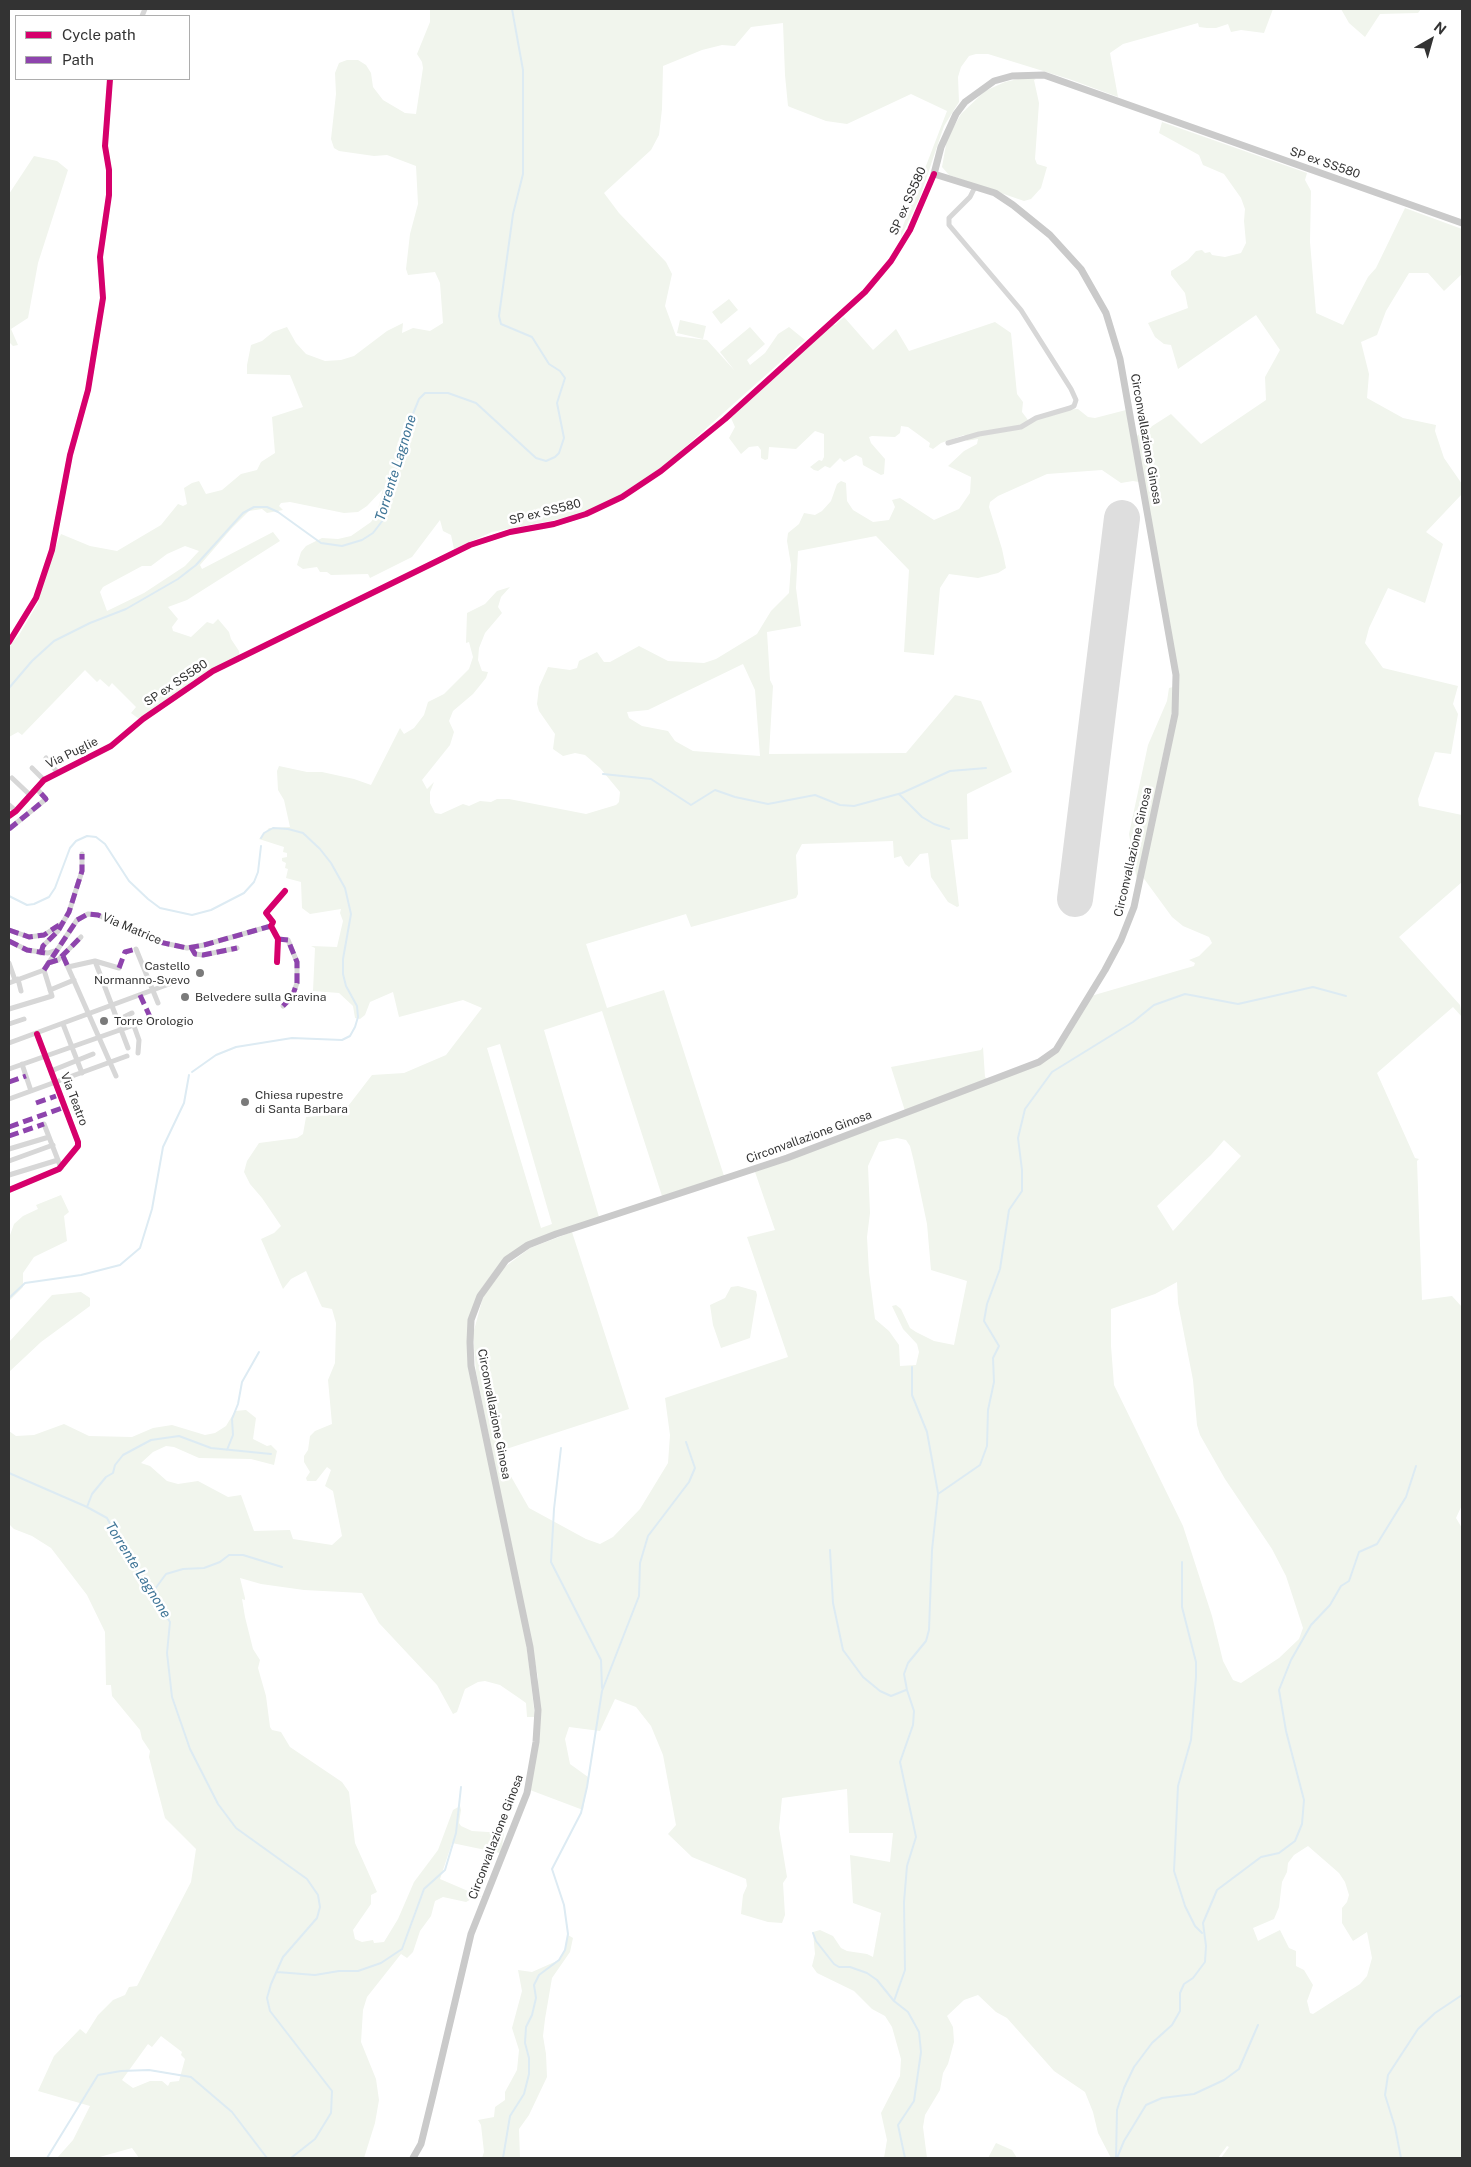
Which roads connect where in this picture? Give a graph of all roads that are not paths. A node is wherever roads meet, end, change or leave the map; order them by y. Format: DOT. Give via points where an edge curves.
graph roads {
  1 [pos="110,80"];
  2 [pos="934,174"];
  3 [pos="975,187"];
  4 [pos="1462,223"];
  5 [pos="948,444"];
  6 [pos="10,641"];
  7 [pos="126,733"];
  8 [pos="46,758"];
  9 [pos="32,768"];
  10 [pos="57,772"];
  11 [pos="12,778"];
  12 [pos="44,780"];
  13 [pos="36,788"];
  14 [pos="30,795"];
  15 [pos="9,805"];
  16 [pos="16,811"];
  17 [pos="9,816"];
  18 [pos="9,829"];
  19 [pos="82,854"];
  20 [pos="285,891"];
  21 [pos="61,924"];
  22 [pos="272,926"];
  23 [pos="9,930"];
  24 [pos="81,937"];
  25 [pos="278,939"];
  26 [pos="9,941"];
  27 [pos="191,947"];
  28 [pos="237,948"];
  29 [pos="136,949"];
  30 [pos="55,950"];
  31 [pos="41,953"];
  32 [pos="63,956"];
  33 [pos="95,961"];
  34 [pos="277,962"];
  35 [pos="9,964"];
  36 [pos="46,966"];
  37 [pos="68,967"];
  38 [pos="119,968"];
  39 [pos="74,980"];
  40 [pos="14,981"];
  41 [pos="169,984"];
  42 [pos="21,990"];
  43 [pos="50,990"];
  44 [pos="153,990"];
  45 [pos="158,1003"];
  46 [pos="112,1005"];
  47 [pos="283,1006"];
  48 [pos="9,1009"];
  49 [pos="132,1013"];
  50 [pos="88,1014"];
  51 [pos="24,1019"];
  52 [pos="151,1019"];
  53 [pos="118,1020"];
  54 [pos="9,1024"];
  55 [pos="63,1024"];
  56 [pos="134,1026"];
  57 [pos="122,1030"];
  58 [pos="37,1034"];
  59 [pos="100,1038"];
  60 [pos="9,1043"];
  61 [pos="72,1048"];
  62 [pos="128,1048"];
  63 [pos="138,1053"];
  64 [pos="94,1054"];
  65 [pos="127,1056"];
  66 [pos="46,1057"];
  67 [pos="78,1060"];
  68 [pos="110,1062"];
  69 [pos="22,1064"];
  70 [pos="9,1068"];
  71 [pos="51,1071"];
  72 [pos="82,1073"];
  73 [pos="116,1076"];
  74 [pos="56,1082"];
  75 [pos="32,1091"];
  76 [pos="9,1099"];
  77 [pos="44,1124"];
  78 [pos="49,1137"];
  79 [pos="53,1146"];
  80 [pos="9,1149"];
  81 [pos="58,1160"];
  82 [pos="9,1161"];
  83 [pos="61,1168"];
  84 [pos="9,1174"];
  85 [pos="9,1190"];
  86 [pos="413,2158"];
  1 -- 6 [label="street" via="105,146 109,195 100,257 103,298 88,390 70,455 52,550 36,598"];
  2 -- 3 [label="main road, Circonvallazione Ginosa"];
  2 -- 4 [label="main road, SP ex SS580" via="948,128 965,102 994,81 1012,76 1044,75"];
  2 -- 7 [label="street, SP ex SS580" via="910,230 891,261 865,292 725,419 622,498 586,514 510,532 463,549 229,662 193,683"];
  3 -- 5 [label="street" via="970,197 949,218 949,225 1021,310 1076,400 1070,408 1036,418 1021,427 978,434"];
  3 -- 86 [label="main road, Circonvallazione Ginosa" via="995,193 1019,209 1050,235 1081,269 1106,313 1120,360 1176,675 1175,714 1134,907 1106,970 1056,1050 1039,1062 787,1158 528,1245 506,1260 480,1296 471,1320 472,1366 532,1656 538,1710 536,1742 527,1793 471,1934 434,2095"];
  7 -- 10 [label="street, Via Puglie" via="99,753"];
  8 -- 10 [label="street"];
  9 -- 12 [label="street"];
  10 -- 12 [label="street, Via Puglie"];
  11 -- 14 [label="street"];
  12 -- 13 [label="street, Via Puglie"];
  13 -- 14 [label="street, Via Puglie"];
  13 -- 18 [label="street" via="46,799"];
  14 -- 16 [label="street, Via Puglie"];
  15 -- 16 [label="street"];
  16 -- 17 [label="street, Via Puglie"];
  19 -- 21 [label="street" via="82,871 69,912"];
  20 -- 22 [label="street" via="266,913 273,922"];
  21 -- 23 [label="street" via="44,935 29,937"];
  21 -- 31 [label="street"];
  22 -- 25 [label="street"];
  22 -- 27 [label="street, Via Matrice"];
  24 -- 32 [label="street"];
  25 -- 34 [label="street"];
  25 -- 47 [label="street" via="288,940 297,962 297,983 292,997"];
  26 -- 31 [label="street"];
  27 -- 28 [label="street" via="195,954 202,955"];
  27 -- 30 [label="street, Via Matrice" via="159,942 98,915 88,914 77,920"];
  29 -- 44 [label="street"];
  30 -- 31 [label="street"];
  30 -- 36 [label="street, Via Matrice"];
  32 -- 36 [label="street"];
  32 -- 37 [label="street"];
  33 -- 37 [label="street"];
  33 -- 38 [label="street"];
  33 -- 46 [label="street"];
  35 -- 40 [label="street"];
  36 -- 40 [label="street"];
  36 -- 43 [label="street"];
  37 -- 39 [label="street"];
  39 -- 43 [label="street"];
  39 -- 50 [label="street"];
  40 -- 42 [label="street"];
  41 -- 44 [label="street"];
  43 -- 48 [label="street" via="52,996"];
  44 -- 45 [label="street"];
  44 -- 46 [label="street"];
  46 -- 50 [label="street"];
  46 -- 53 [label="street"];
  49 -- 53 [label="street"];
  50 -- 55 [label="street"];
  50 -- 59 [label="street"];
  51 -- 54 [label="street"];
  52 -- 56 [label="street"];
  53 -- 57 [label="street"];
  55 -- 58 [label="street"];
  55 -- 61 [label="street"];
  56 -- 57 [label="street"];
  56 -- 63 [label="street" via="139,1040"];
  57 -- 59 [label="street"];
  57 -- 62 [label="street"];
  58 -- 60 [label="street"];
  58 -- 66 [label="street, Via Teatro"];
  59 -- 61 [label="street"];
  59 -- 68 [label="street"];
  61 -- 66 [label="street"];
  61 -- 67 [label="street"];
  64 -- 67 [label="street"];
  65 -- 68 [label="street"];
  66 -- 69 [label="street"];
  66 -- 71 [label="street, Via Teatro"];
  67 -- 71 [label="street"];
  67 -- 72 [label="street"];
  68 -- 72 [label="street"];
  68 -- 73 [label="street"];
  69 -- 70 [label="street"];
  69 -- 75 [label="street"];
  71 -- 74 [label="street, Via Teatro"];
  72 -- 74 [label="street"];
  74 -- 75 [label="street"];
  74 -- 83 [label="street, Via Teatro" via="78,1142 76,1152"];
  75 -- 76 [label="street"];
  77 -- 78 [label="street"];
  78 -- 79 [label="street"];
  78 -- 80 [label="street"];
  79 -- 81 [label="street"];
  79 -- 82 [label="street"];
  81 -- 83 [label="street"];
  81 -- 84 [label="street"];
  83 -- 85 [label="street"];
}
